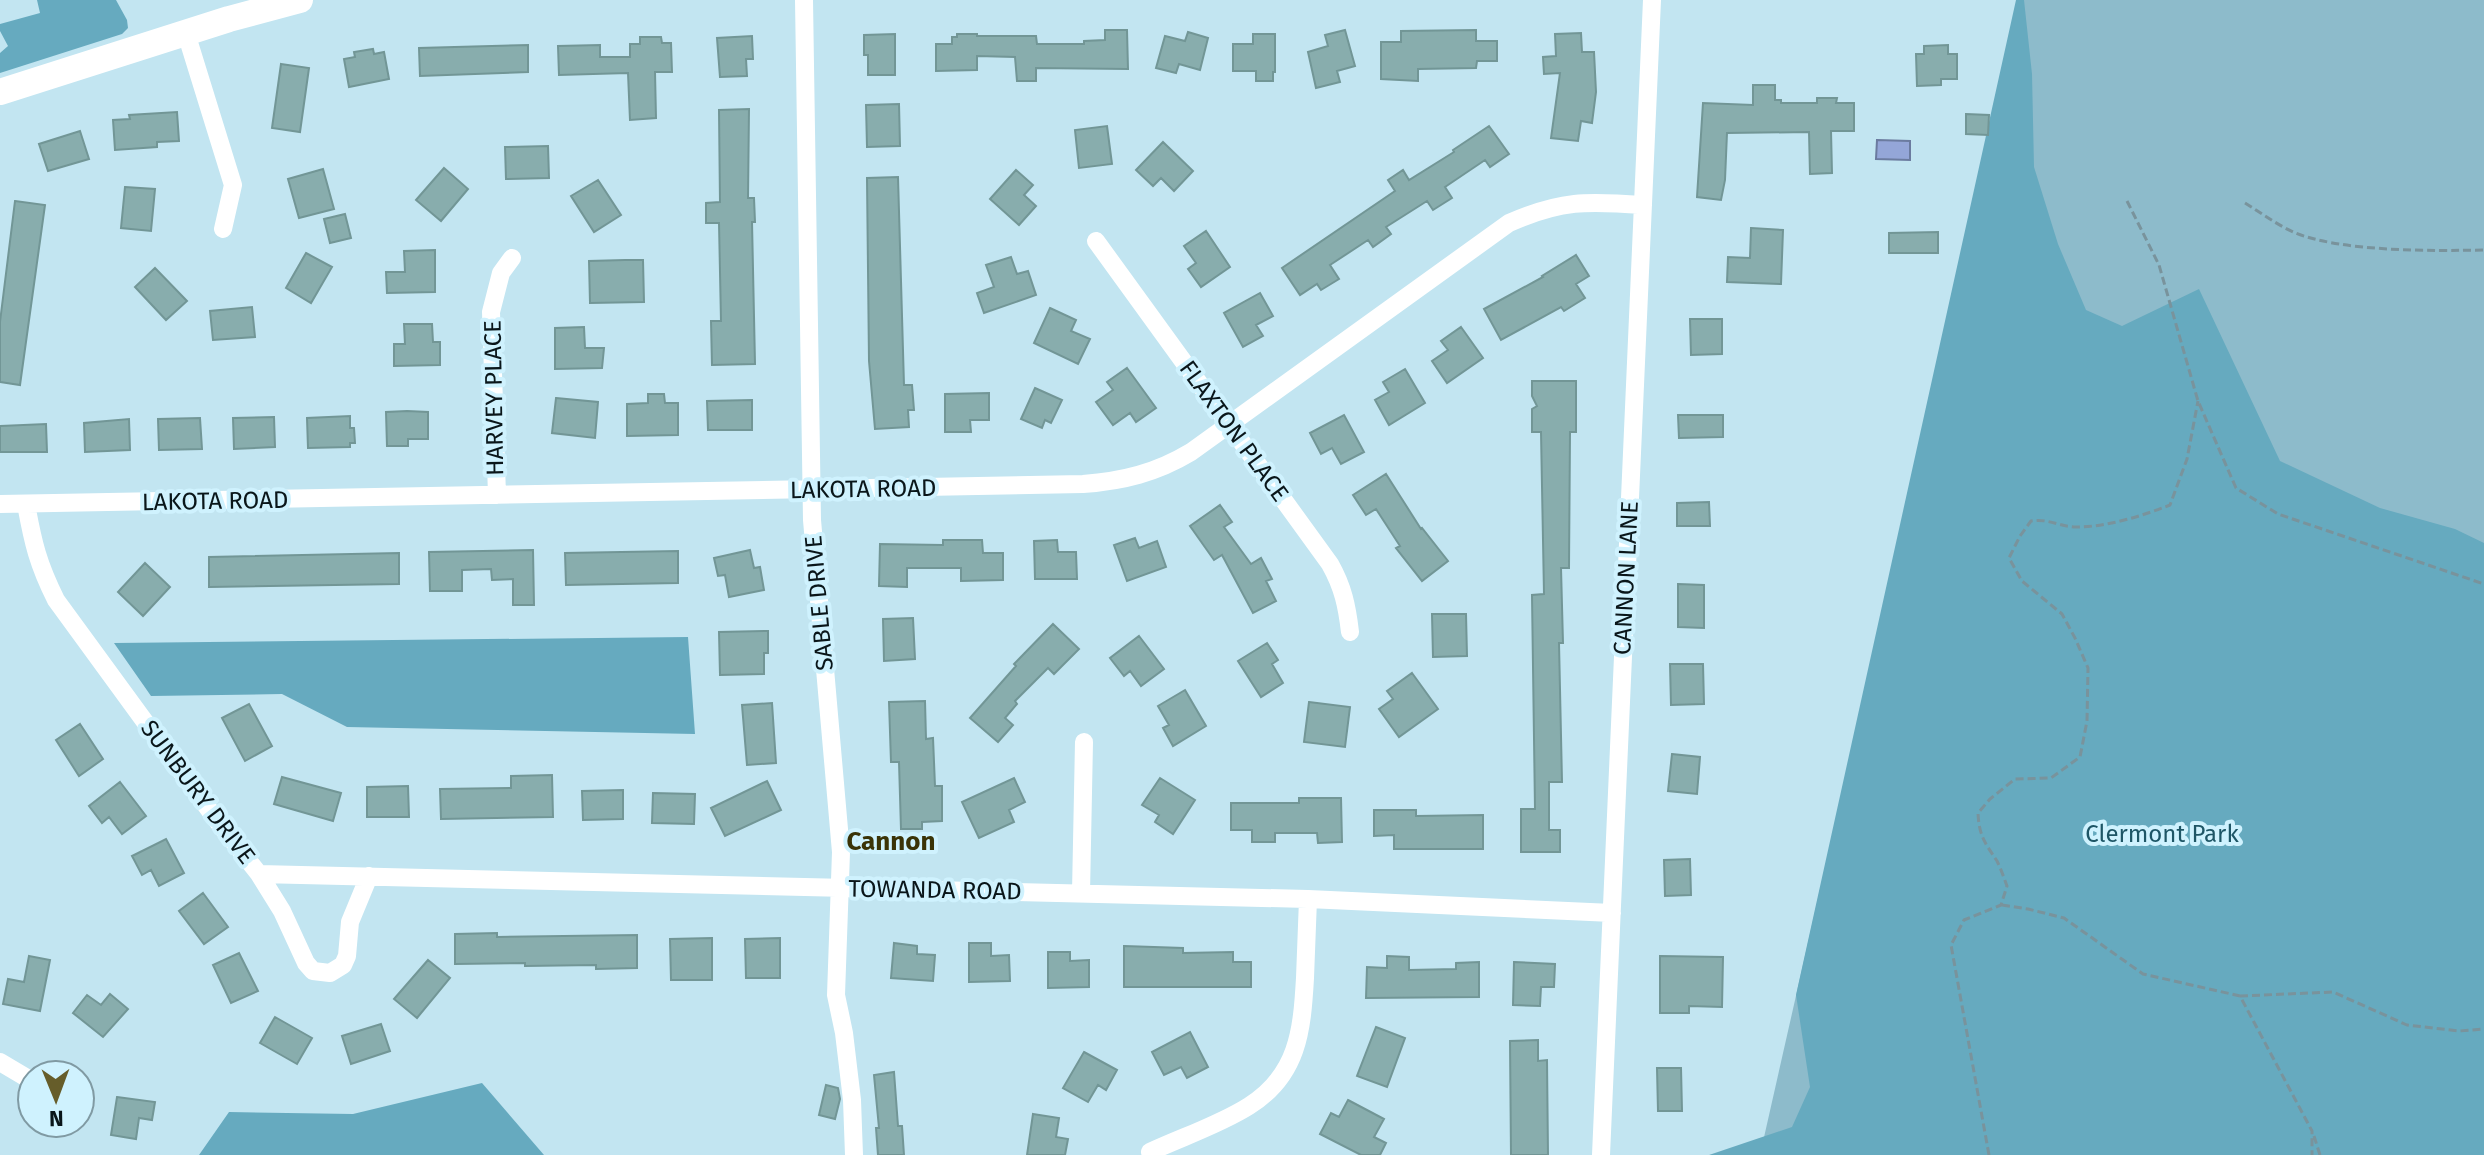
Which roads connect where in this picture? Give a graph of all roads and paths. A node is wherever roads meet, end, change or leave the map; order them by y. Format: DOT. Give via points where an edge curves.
graph roads {
  1 [pos="300,0"];
  2 [pos="804,0"];
  3 [pos="1652,0"];
  4 [pos="186,33"];
  5 [pos="0,92"];
  6 [pos="2127,201"];
  7 [pos="2245,203"];
  8 [pos="1643,205"];
  9 [pos="223,229"];
  10 [pos="1096,241"];
  11 [pos="2484,250"];
  12 [pos="512,258"];
  13 [pos="2198,401"];
  14 [pos="1229,424"];
  15 [pos="811,490"];
  16 [pos="497,495"];
  17 [pos="0,504"];
  18 [pos="26,504"];
  19 [pos="2484,584"];
  20 [pos="1350,632"];
  21 [pos="1084,742"];
  22 [pos="259,874"];
  23 [pos="369,876"];
  24 [pos="839,888"];
  25 [pos="1081,893"];
  26 [pos="1308,899"];
  27 [pos="2001,905"];
  28 [pos="1612,913"];
  29 [pos="2240,996"];
  30 [pos="2484,1029"];
  31 [pos="2312,1131"];
  32 [pos="1150,1152"];
  33 [pos="854,1155"];
  34 [pos="1601,1155"];
  35 [pos="1989,1155"];
  36 [pos="2312,1155"];
  37 [pos="2320,1155"];
  1 -- 4 [label="main road"];
  2 -- 15 [label="street, SABLE DRIVE"];
  3 -- 8 [label="street, CANNON LANE"];
  4 -- 5 [label="main road"];
  4 -- 9 [label="street" via="233,185"];
  6 -- 13 [label="path" via="2159,265"];
  7 -- 11 [label="path" via="2315,240 2399,249"];
  8 -- 14 [label="street, LAKOTA ROAD" via="1571,203 1509,223"];
  8 -- 28 [label="street, CANNON LANE"];
  10 -- 14 [label="street, FLAXTON PLACE"];
  12 -- 16 [label="street, HARVEY PLACE" via="501,273 491,312"];
  13 -- 19 [label="path" via="2236,488 2278,514"];
  13 -- 27 [label="path" via="2187,459 2170,505 2134,518 2074,527 2031,521 2009,558 2022,581 2062,614 2075,638 2088,668 2087,721 2080,757 2051,778 2015,779 1978,813 1978,828 2007,886"];
  14 -- 15 [label="street, LAKOTA ROAD" via="1170,464 1113,482"];
  14 -- 20 [label="street, FLAXTON PLACE" via="1330,564 1347,600"];
  15 -- 16 [label="street, LAKOTA ROAD"];
  15 -- 24 [label="street, SABLE DRIVE" via="841,852"];
  16 -- 18 [label="street, LAKOTA ROAD"];
  17 -- 18 [label="street, LAKOTA ROAD"];
  18 -- 22 [label="street, SUNBURY DRIVE" via="40,569 56,600"];
  21 -- 25 [label="street"];
  22 -- 23 [label="street, TOWANDA ROAD"];
  22 -- 23 [label="street, SUNBURY DRIVE" via="306,963 320,973 343,965 350,922"];
  23 -- 24 [label="street, TOWANDA ROAD"];
  24 -- 25 [label="street, TOWANDA ROAD"];
  24 -- 33 [label="street, SABLE DRIVE" via="836,995 852,1100"];
  25 -- 26 [label="street, TOWANDA ROAD"];
  26 -- 28 [label="street, TOWANDA ROAD"];
  26 -- 32 [label="street" via="1303,1017 1284,1072 1247,1107"];
  27 -- 29 [label="path" via="2064,918 2143,974"];
  27 -- 35 [label="path" via="1964,920 1951,945"];
  28 -- 34 [label="street, CANNON LANE"];
  29 -- 30 [label="path" via="2333,992 2407,1025"];
  29 -- 31 [label="path"];
  31 -- 36 [label="path"];
  31 -- 37 [label="path"];
}
